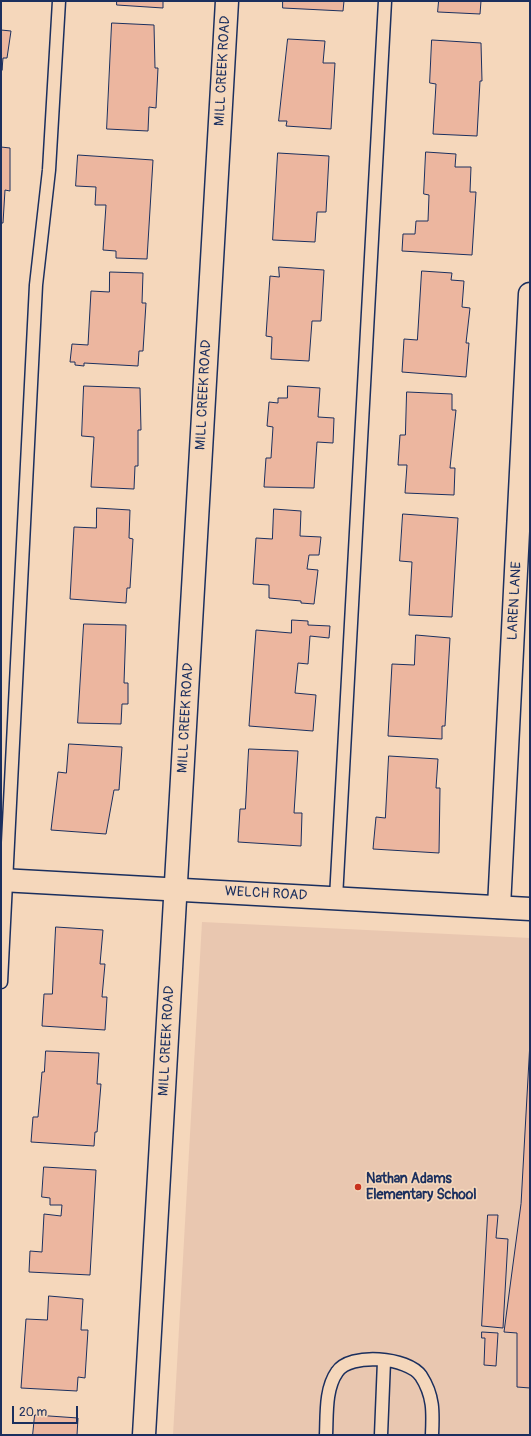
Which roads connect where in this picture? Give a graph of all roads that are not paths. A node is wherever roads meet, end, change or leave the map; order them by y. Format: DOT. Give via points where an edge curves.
graph roads {
  1 [pos="59,1"];
  2 [pos="226,1"];
  3 [pos="385,1"];
  4 [pos="530,294"];
  5 [pos="4,880"];
  6 [pos="176,889"];
  7 [pos="336,898"];
  8 [pos="499,907"];
  9 [pos="530,909"];
  10 [pos="1,982"];
  11 [pos="384,1360"];
  12 [pos="144,1435"];
  13 [pos="326,1435"];
  14 [pos="381,1435"];
  15 [pos="432,1435"];
  1 -- 5 [label="lane" via="49,170 36,285"];
  2 -- 6 [label="street, MILL CREEK ROAD"];
  3 -- 7 [label="lane"];
  4 -- 8 [label="street, LAREN LANE"];
  5 -- 6 [label="street, WELCH ROAD"];
  5 -- 10 [label="lane"];
  6 -- 7 [label="street, WELCH ROAD"];
  6 -- 12 [label="street, MILL CREEK ROAD"];
  7 -- 8 [label="street, WELCH ROAD"];
  8 -- 9 [label="street, WELCH ROAD"];
  11 -- 13 [label="lane" via="346,1363 337,1372 329,1391"];
  11 -- 14 [label="lane"];
  11 -- 15 [label="lane" via="409,1366 420,1375 432,1399"];
}
